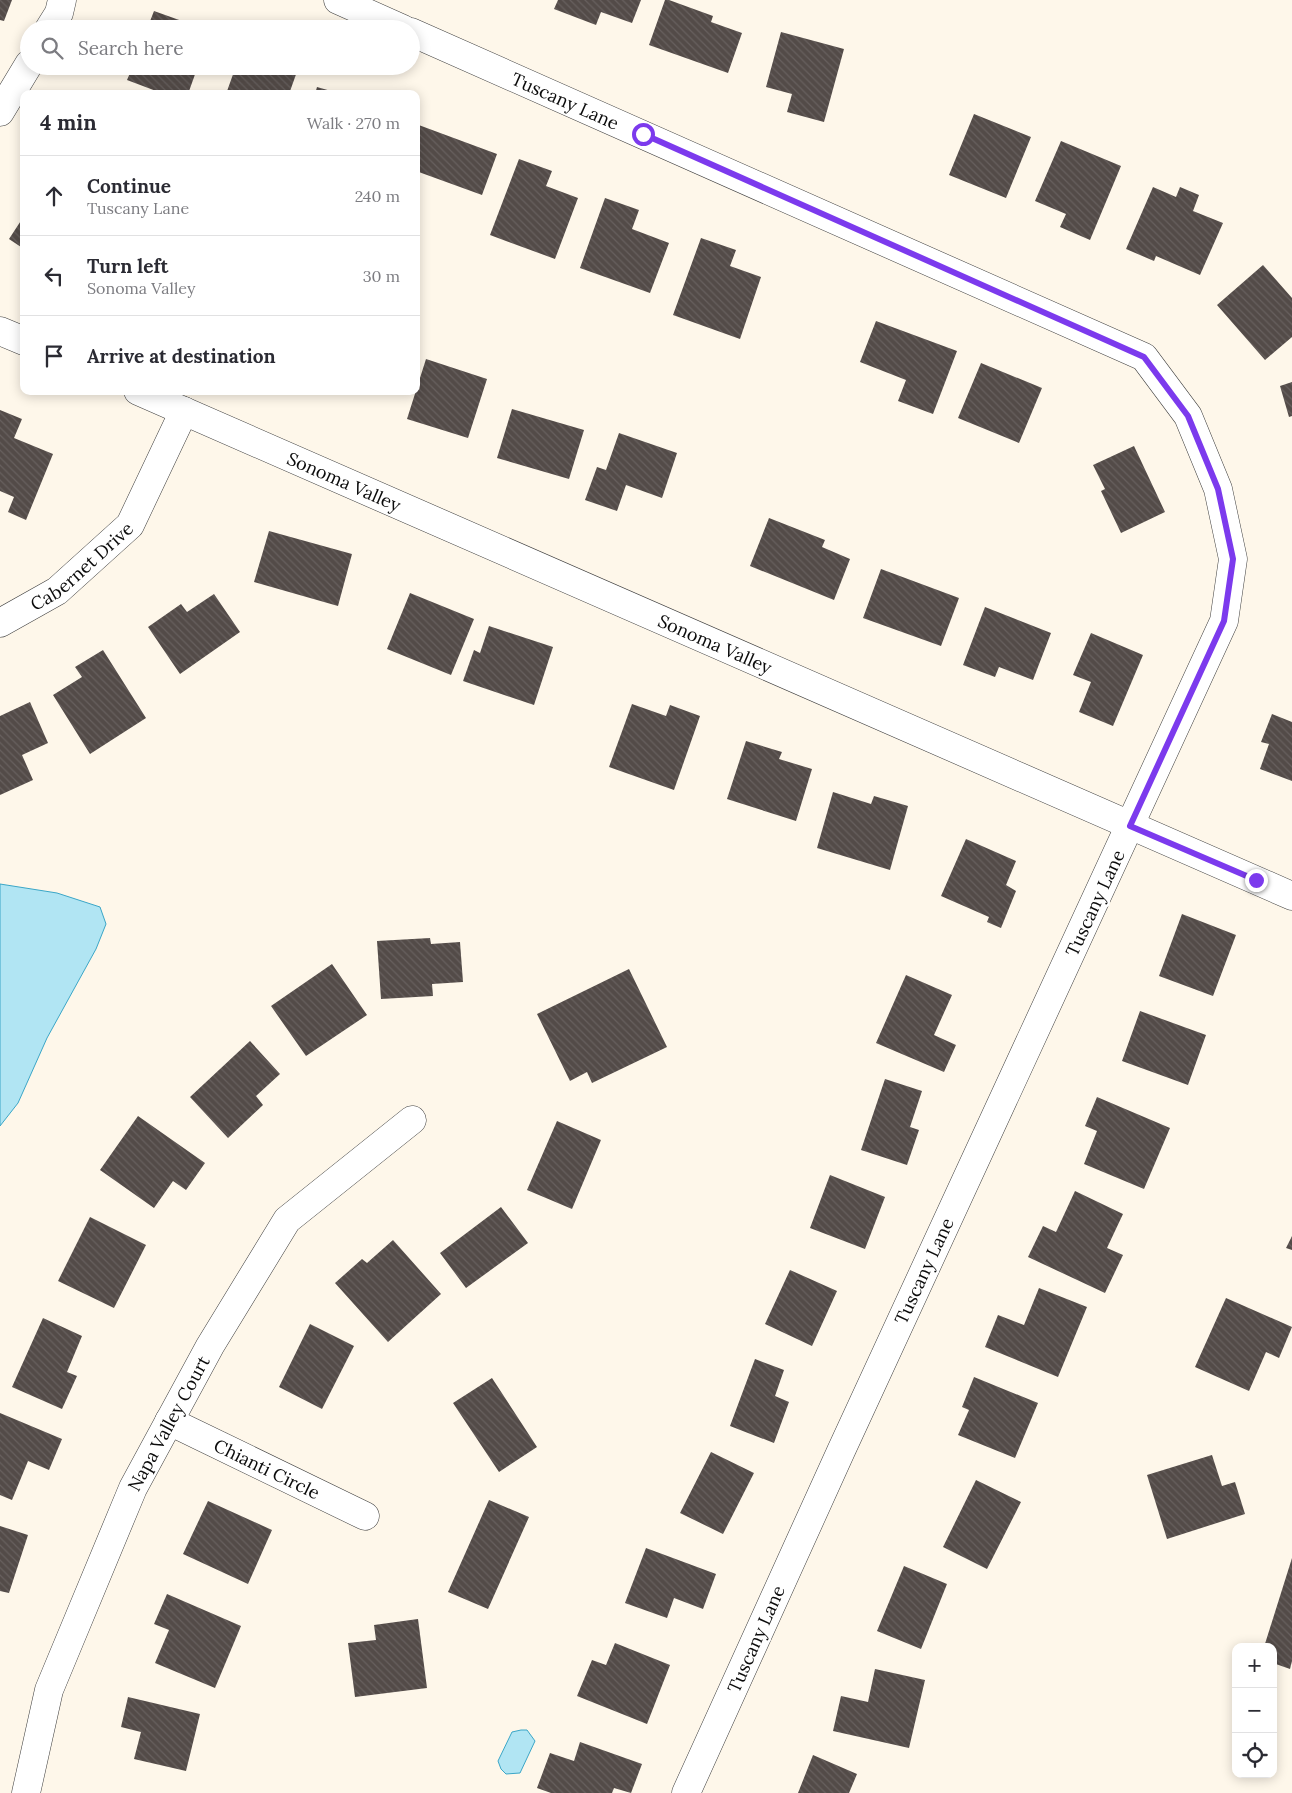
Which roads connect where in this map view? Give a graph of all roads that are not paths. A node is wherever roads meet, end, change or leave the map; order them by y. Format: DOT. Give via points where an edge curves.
graph roads {
  1 [pos="62,0"];
  2 [pos="338,0"];
  3 [pos="54,20"];
  4 [pos="383,20"];
  5 [pos="420,36"];
  6 [pos="22,75"];
  7 [pos="0,112"];
  8 [pos="0,331"];
  9 [pos="20,339"];
  10 [pos="147,395"];
  11 [pos="184,411"];
  12 [pos="0,623"];
  13 [pos="1130,826"];
  14 [pos="1292,896"];
  15 [pos="412,1120"];
  16 [pos="169,1421"];
  17 [pos="365,1516"];
  18 [pos="26,1793"];
  19 [pos="686,1793"];
  1 -- 3 [label="street"];
  2 -- 4 [label="street"];
  5 -- 13 [label="street, Tuscany Lane" via="1144,357 1188,416 1218,489 1233,559 1224,621"];
  6 -- 7 [label="street"];
  8 -- 9 [label="street"];
  10 -- 11 [label="street, Sonoma Valley"];
  11 -- 12 [label="street, Cabernet Drive" via="130,525 57,591"];
  11 -- 13 [label="street, Sonoma Valley"];
  13 -- 14 [label="street, Sonoma Valley"];
  13 -- 19 [label="street, Tuscany Lane"];
  15 -- 16 [label="street, Napa Valley Court" via="287,1220 210,1346"];
  16 -- 17 [label="street, Chianti Circle"];
  16 -- 18 [label="street, Napa Valley Court" via="133,1488 49,1690"];
}
